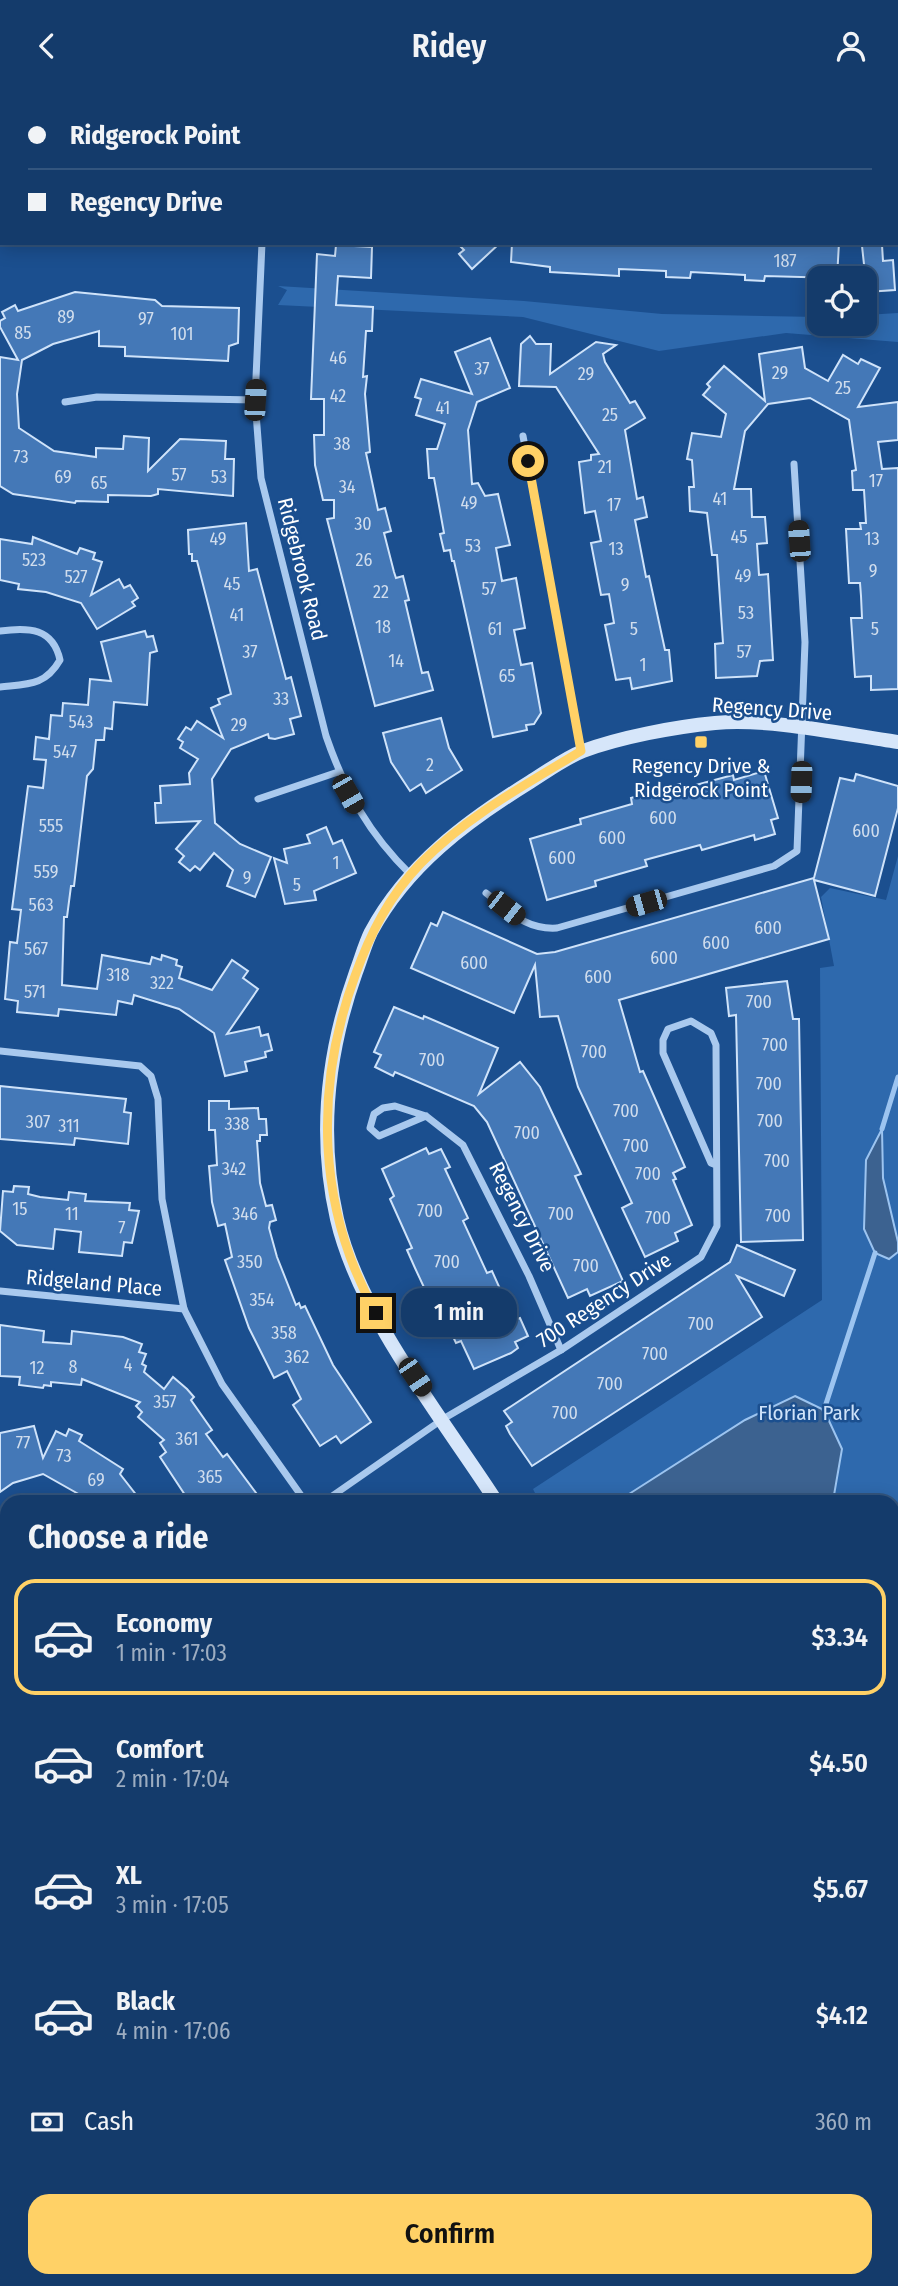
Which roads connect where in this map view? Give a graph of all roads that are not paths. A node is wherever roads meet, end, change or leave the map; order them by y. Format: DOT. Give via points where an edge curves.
graph roads {
  1 [pos="262,245"];
  2 [pos="255,400"];
  3 [pos="65,402"];
  4 [pos="523,436"];
  5 [pos="794,464"];
  6 [pos="0,631"];
  7 [pos="0,687"];
  8 [pos="803,729"];
  9 [pos="898,742"];
  10 [pos="581,751"];
  11 [pos="338,772"];
  12 [pos="258,799"];
  13 [pos="411,876"];
  14 [pos="486,893"];
  15 [pos="0,1051"];
  16 [pos="426,1116"];
  17 [pos="716,1165"];
  18 [pos="0,1291"];
  19 [pos="184,1309"];
  20 [pos="561,1350"];
  21 [pos="443,1419"];
  22 [pos="301,1495"];
  23 [pos="334,1495"];
  24 [pos="492,1495"];
  1 -- 2 [label="street, Ridgebrook Road"];
  2 -- 3 [label="street" via="97,397"];
  2 -- 11 [label="street, Ridgebrook Road" via="261,478"];
  4 -- 10 [label="street"];
  5 -- 8 [label="street" via="805,642"];
  6 -- 7 [label="street" via="29,630 46,635 57,644 60,660 42,680"];
  8 -- 9 [label="street, Regency Drive"];
  8 -- 10 [label="street, Regency Drive" via="718,723"];
  8 -- 14 [label="street" via="797,851 774,866 557,928 539,929 525,923"];
  10 -- 13 [label="street, Regency Drive" via="474,817"];
  11 -- 12 [label="street"];
  11 -- 13 [label="street, Ridgebrook Road" via="365,823"];
  13 -- 21 [label="street, Regency Drive" via="371,933 349,992 332,1050 327,1149 338,1221 364,1291"];
  15 -- 19 [label="street" via="139,1066 151,1076 158,1099 162,1199"];
  16 -- 16 [label="street, Regency Drive" via="395,1106 383,1108 374,1114 370,1128 379,1136"];
  16 -- 20 [label="street, Regency Drive" via="463,1145"];
  17 -- 17 [label="street" via="716,1045 711,1033 691,1021 668,1029 663,1053 711,1163"];
  17 -- 20 [label="street, 700 Regency Drive" via="717,1226 701,1257"];
  18 -- 19 [label="street, Ridgeland Place"];
  19 -- 22 [label="street" via="222,1384"];
  20 -- 21 [label="street, 700 Regency Drive"];
  21 -- 23 [label="street, 700 Regency Drive"];
  21 -- 24 [label="street, Regency Drive"];
}
